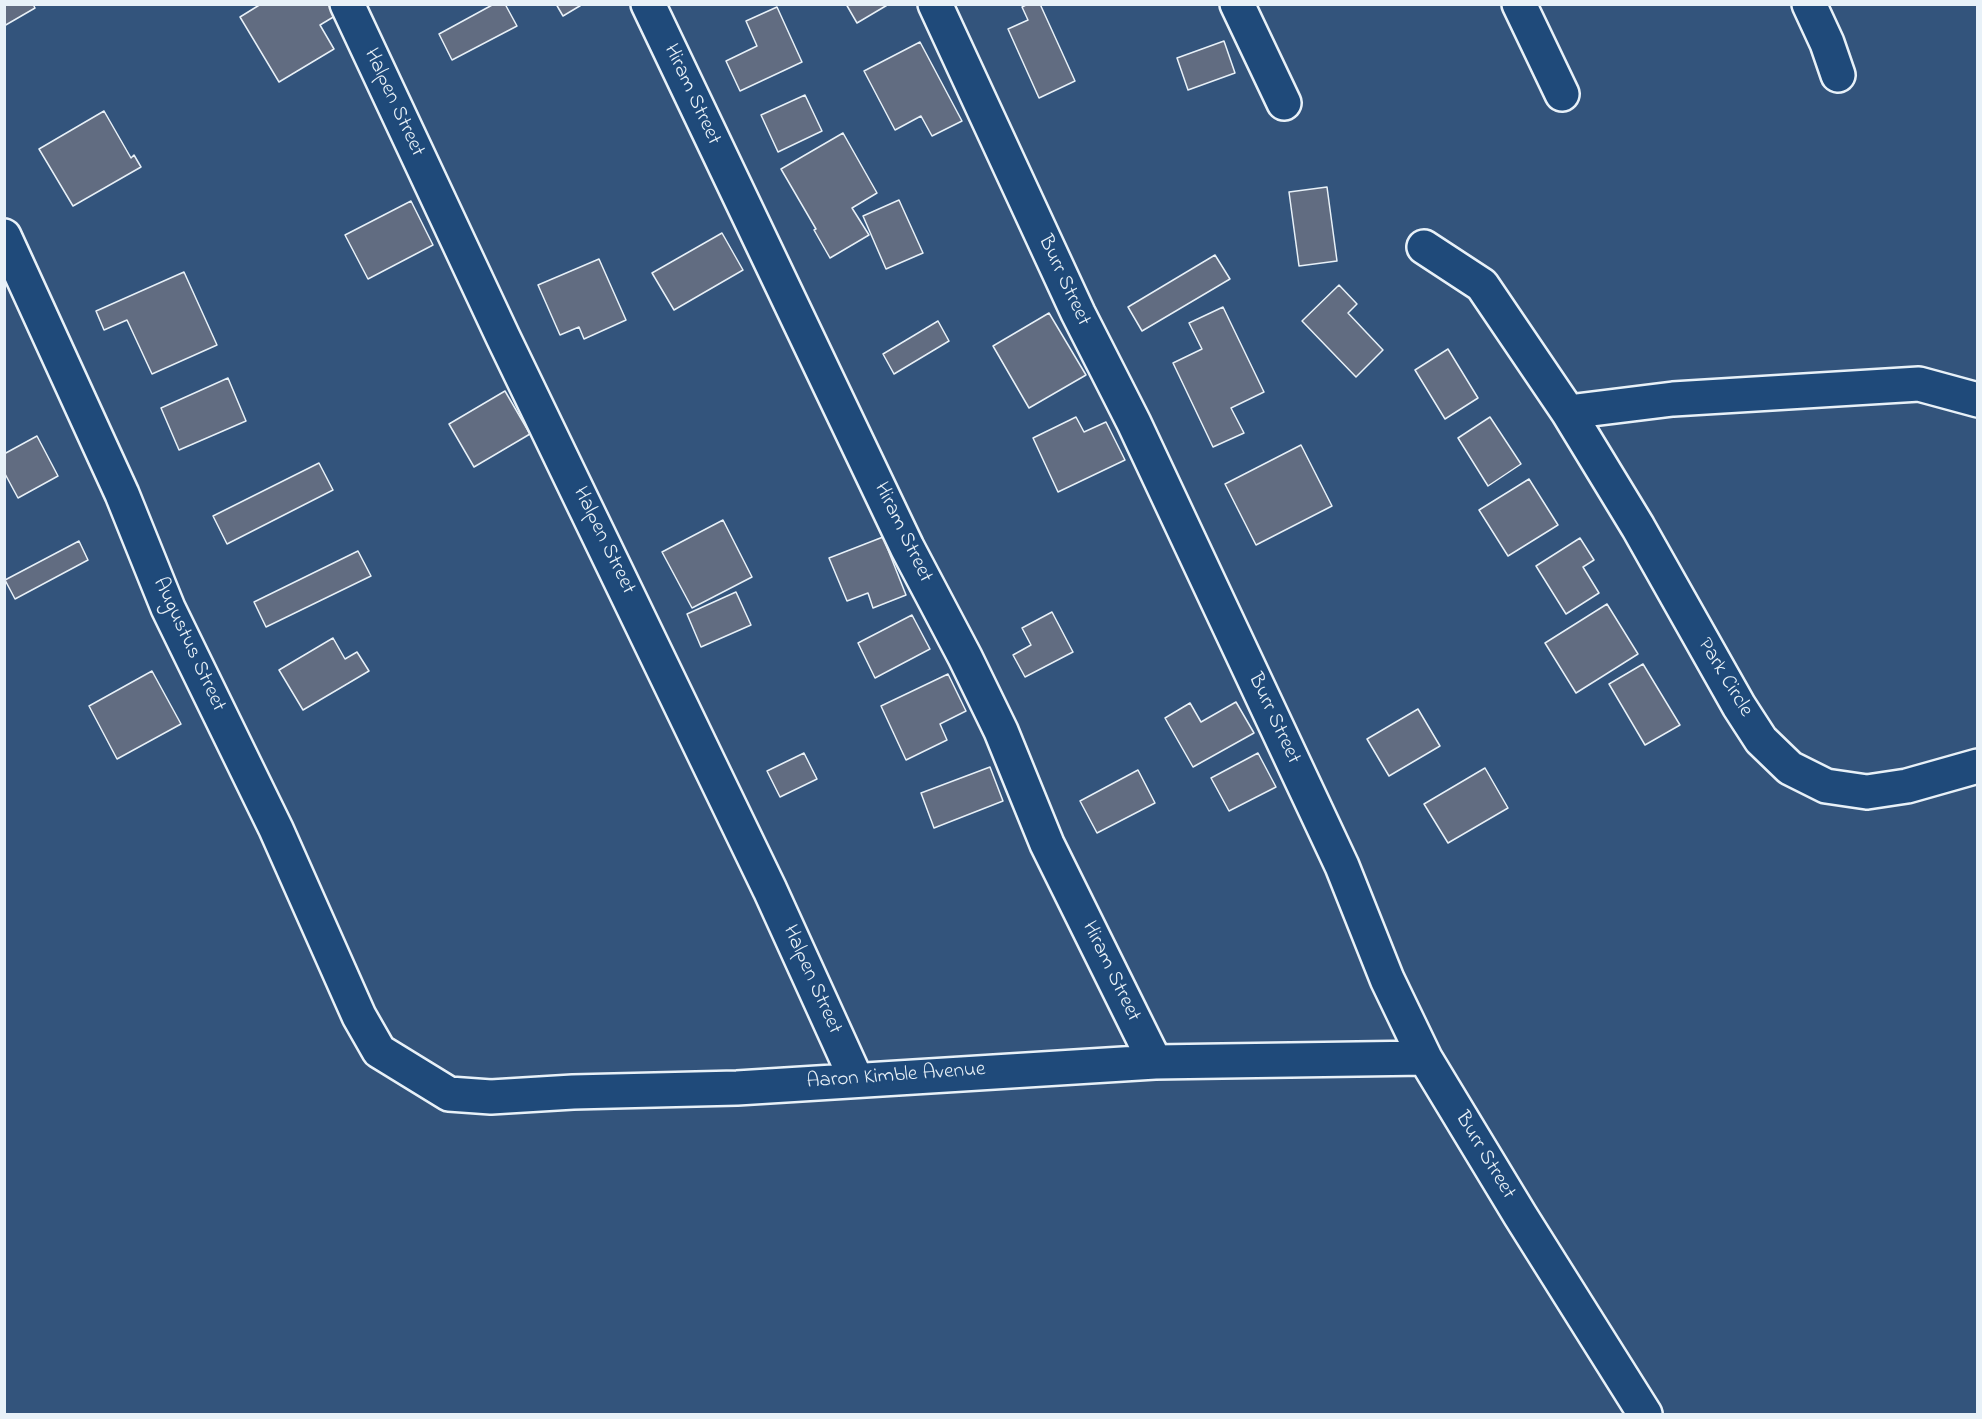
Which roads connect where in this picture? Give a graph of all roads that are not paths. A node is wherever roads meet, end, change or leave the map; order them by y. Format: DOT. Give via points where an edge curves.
graph roads {
  1 [pos="347,4"];
  2 [pos="648,4"];
  3 [pos="935,4"];
  4 [pos="1237,4"];
  5 [pos="1519,4"];
  6 [pos="1809,4"];
  7 [pos="1838,75"];
  8 [pos="1562,94"];
  9 [pos="1284,103"];
  10 [pos="4,236"];
  11 [pos="1424,247"];
  12 [pos="1977,400"];
  13 [pos="1568,412"];
  14 [pos="1977,766"];
  15 [pos="379,1051"];
  16 [pos="1425,1058"];
  17 [pos="1155,1062"];
  18 [pos="856,1079"];
  19 [pos="1645,1414"];
  1 -- 18 [label="street, Halpen Street" via="770,890"];
  2 -- 17 [label="street, Hiram Street" via="907,547 1001,731 1047,844"];
  3 -- 16 [label="street, Burr Street" via="1342,866 1387,979"];
  4 -- 9 [label="street"];
  5 -- 8 [label="street"];
  6 -- 7 [label="street"];
  10 -- 15 [label="street, Augustus Street" via="122,494 168,608 276,829 359,1016"];
  11 -- 13 [label="street, Park Circle" via="1482,285"];
  12 -- 13 [label="street" via="1919,384 1673,399"];
  13 -- 14 [label="street, Park Circle" via="1739,706 1761,740 1790,768 1826,786 1867,792 1907,786"];
  15 -- 18 [label="street, Aaron Kimble Avenue" via="449,1094 491,1097 737,1088"];
  16 -- 17 [label="street, Aaron Kimble Avenue"];
  16 -- 19 [label="street, Burr Street"];
  17 -- 18 [label="street, Aaron Kimble Avenue"];
}
